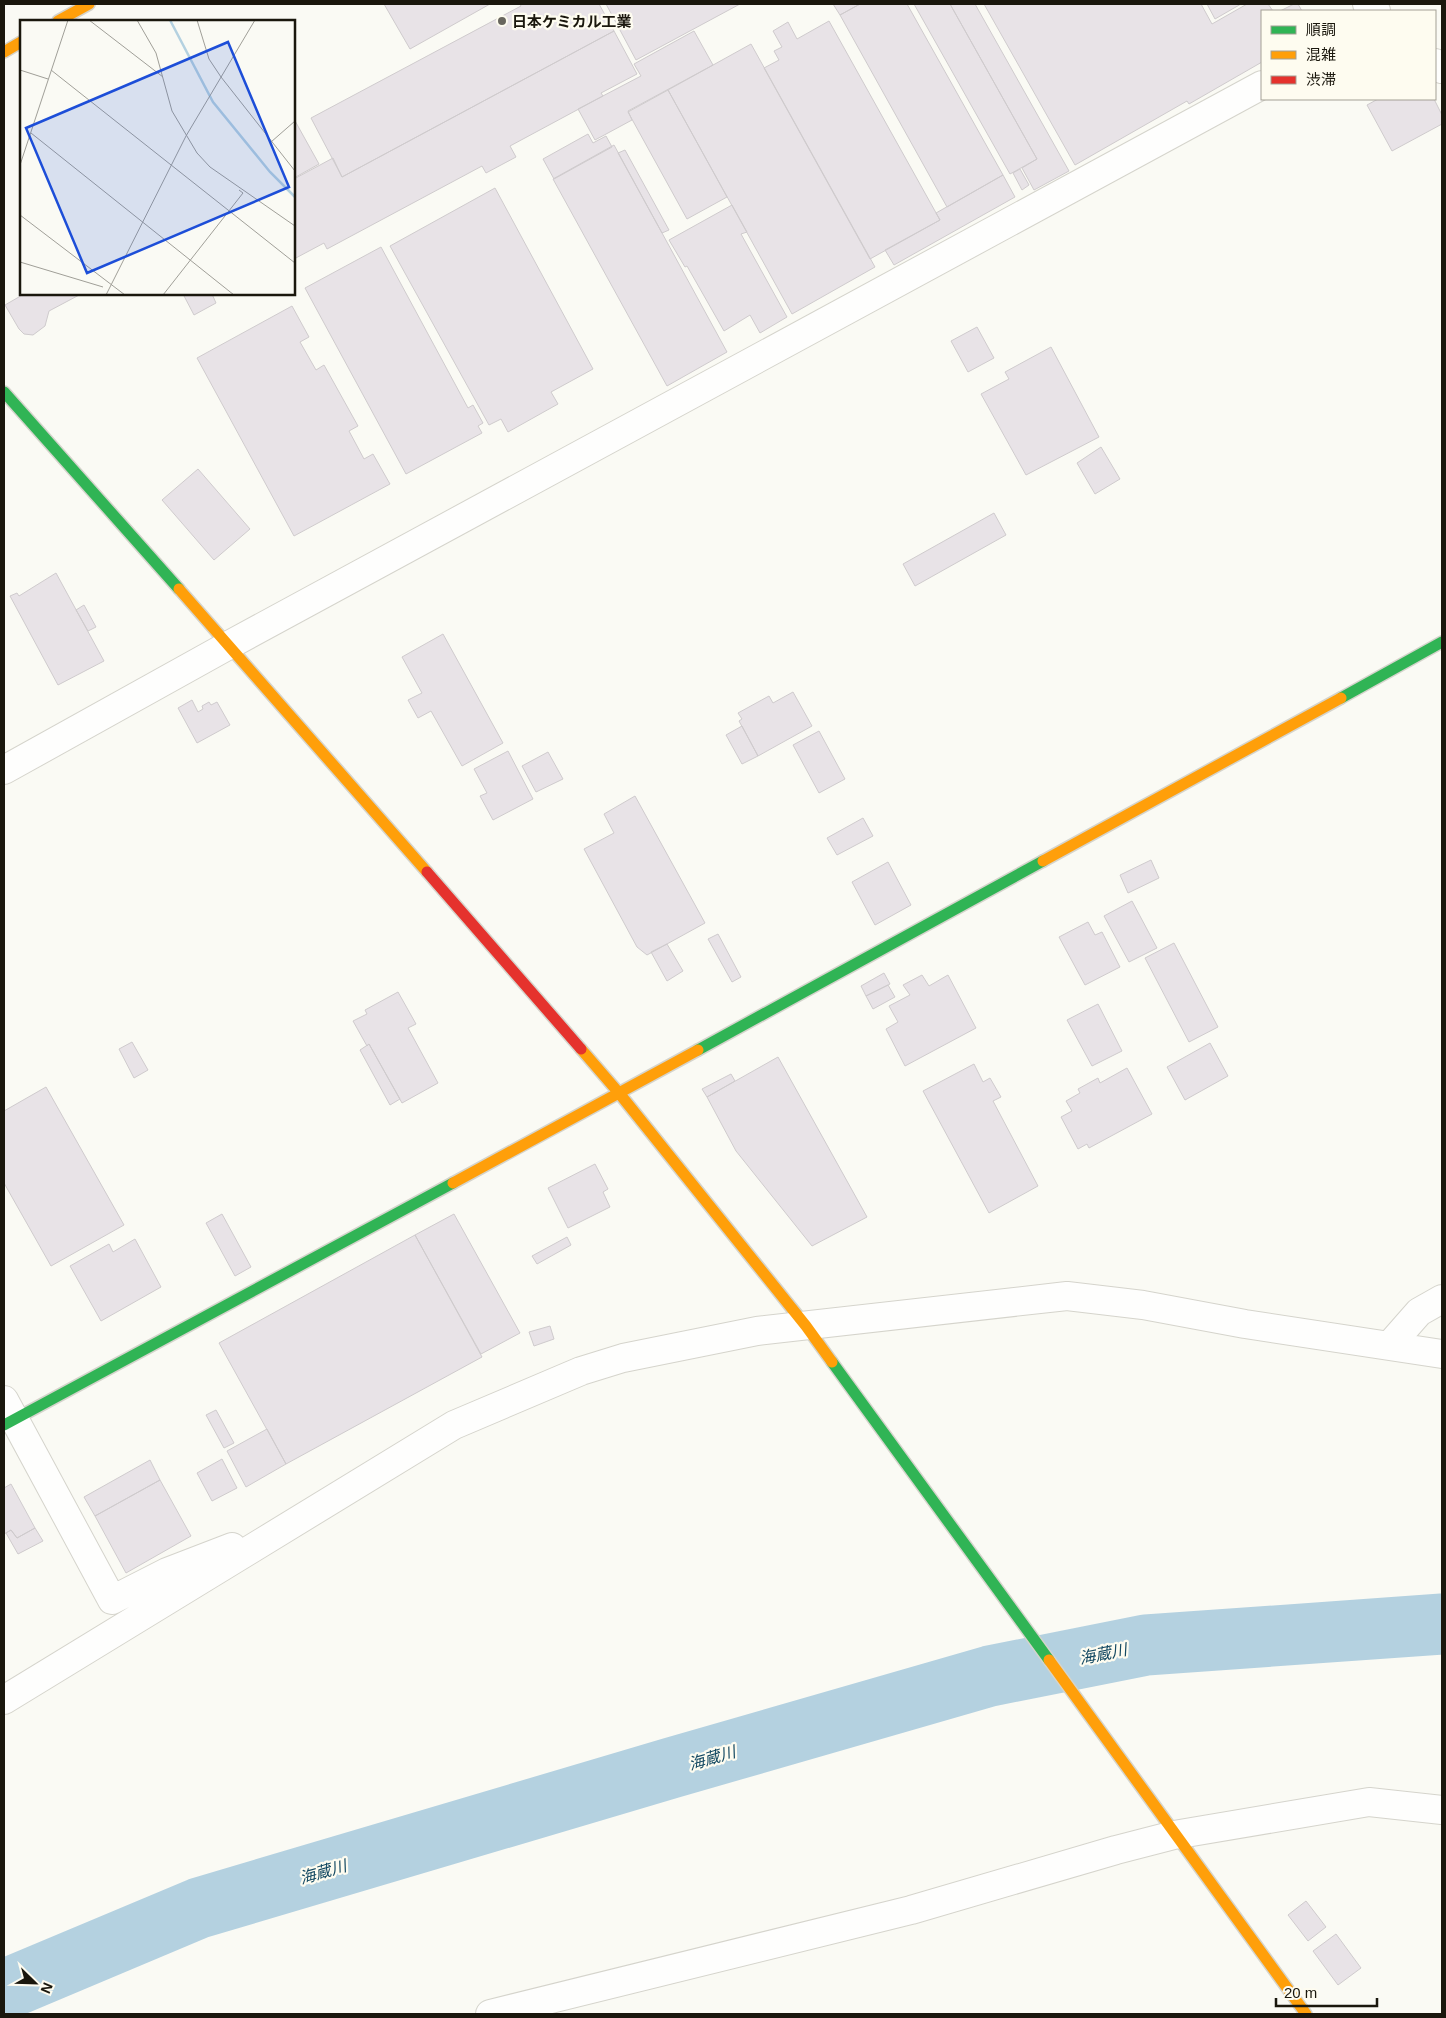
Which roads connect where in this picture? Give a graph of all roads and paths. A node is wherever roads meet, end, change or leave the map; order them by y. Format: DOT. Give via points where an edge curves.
graph roads {
  1 [pos="89,4"];
  2 [pos="60,20"];
  3 [pos="20,43"];
  4 [pos="4,52"];
  5 [pos="1261,86"];
  6 [pos="4,392"];
  7 [pos="1442,642"];
  8 [pos="229,645"];
  9 [pos="4,770"];
  10 [pos="619,1093"];
  11 [pos="1442,1300"];
  12 [pos="806,1326"];
  13 [pos="1390,1345"];
  14 [pos="1442,1354"];
  15 [pos="7,1415"];
  16 [pos="298,1521"];
  17 [pos="4,1700"];
  18 [pos="1442,1810"];
  19 [pos="1174,1835"];
  20 [pos="490,2014"];
  21 [pos="1306,2014"];
  1 -- 2 [label="main road"];
  3 -- 4 [label="main road"];
  5 -- 8 [label="street"];
  6 -- 8 [label="main road"];
  7 -- 10 [label="main road"];
  8 -- 9 [label="street"];
  8 -- 10 [label="main road"];
  10 -- 12 [label="main road"];
  10 -- 15 [label="main road"];
  11 -- 13 [label="street" via="1419,1312"];
  12 -- 13 [label="street" via="1067,1296 1143,1305"];
  12 -- 16 [label="street" via="757,1330 623,1358 581,1371 454,1425"];
  12 -- 19 [label="main road"];
  13 -- 14 [label="street"];
  15 -- 16 [label="street" via="112,1600 167,1572"];
  16 -- 17 [label="street"];
  18 -- 19 [label="street" via="1369,1802"];
  19 -- 20 [label="street" via="911,1910"];
  19 -- 21 [label="main road"];
}
